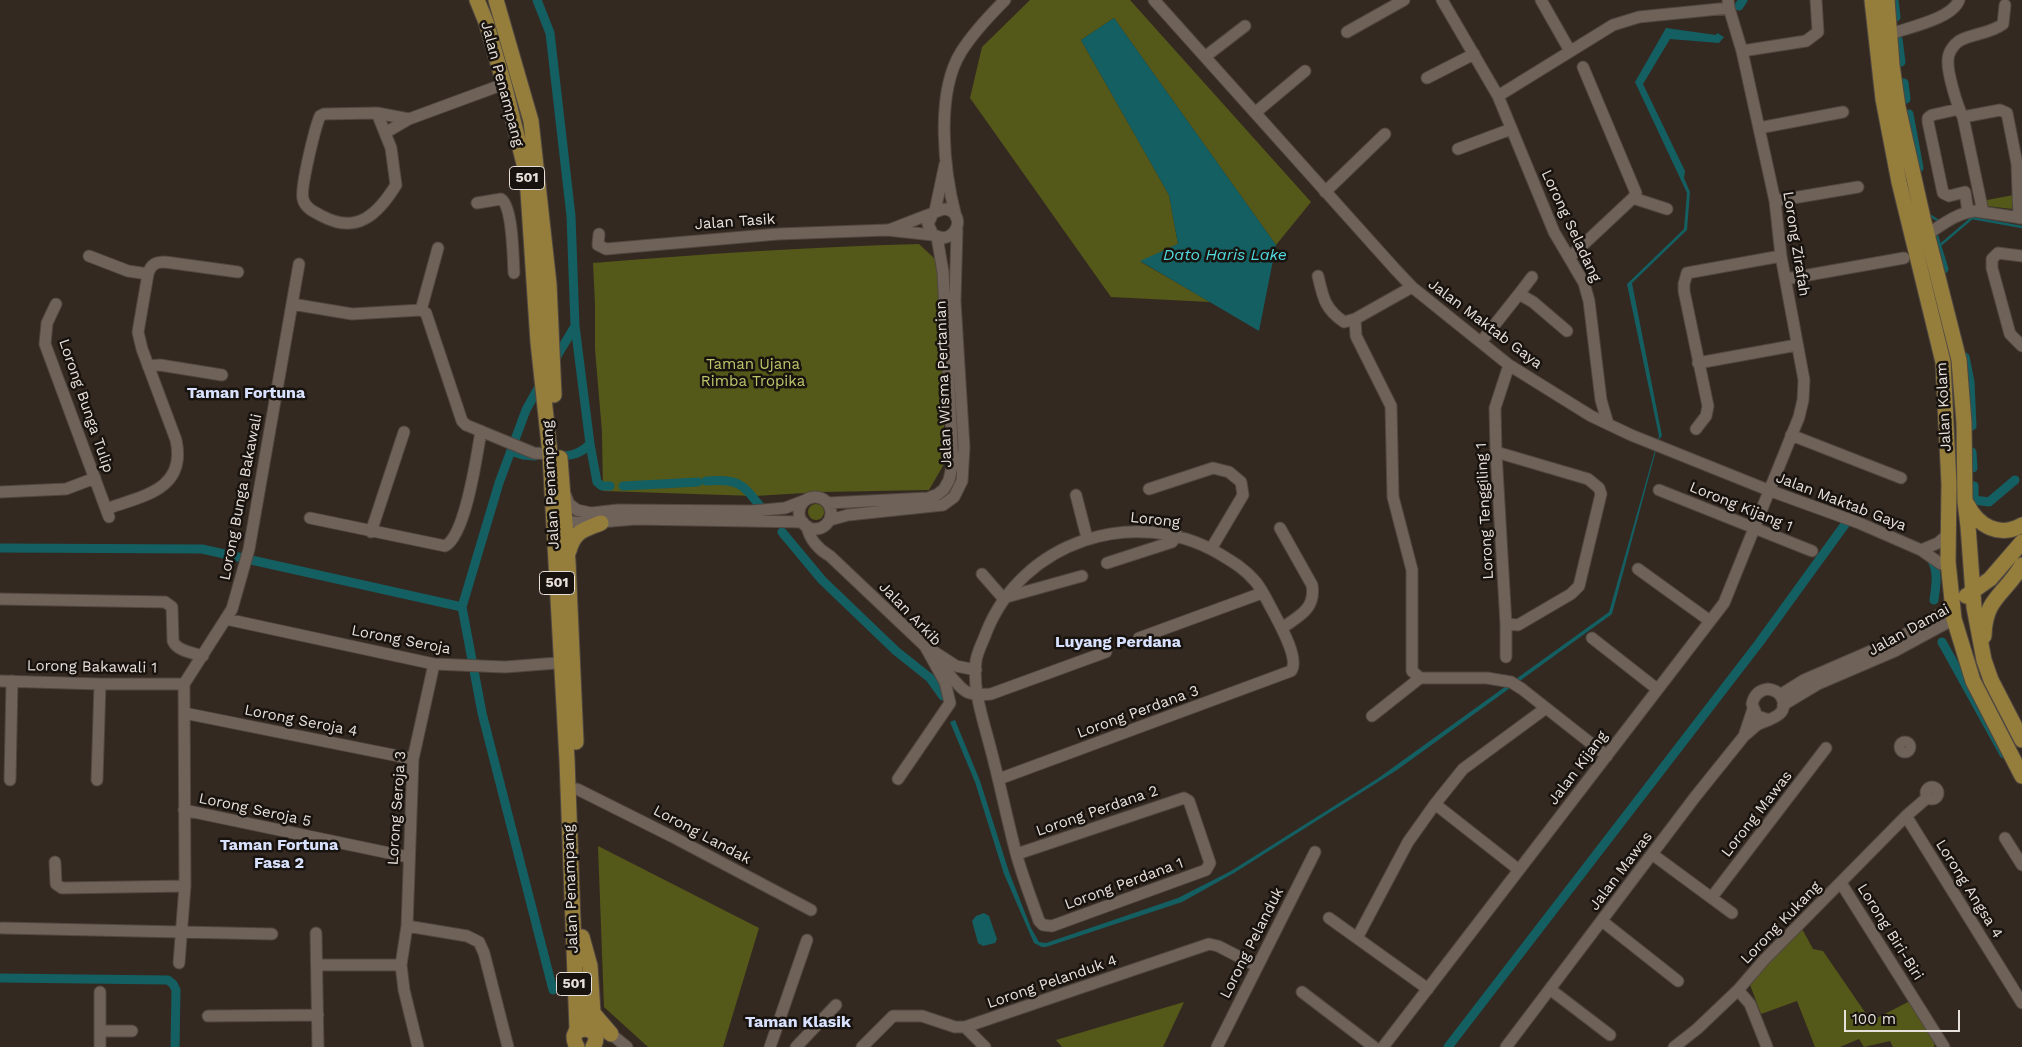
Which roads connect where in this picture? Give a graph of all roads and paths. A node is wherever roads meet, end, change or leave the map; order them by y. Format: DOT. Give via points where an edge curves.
graph roads {
  1 [pos="477,0"];
  2 [pos="496,0"];
  3 [pos="1005,0"];
  4 [pos="1404,0"];
  5 [pos="1442,0"];
  6 [pos="1541,0"];
  7 [pos="1816,0"];
  8 [pos="1872,0"];
  9 [pos="1887,0"];
  10 [pos="1959,0"];
  11 [pos="1157,1"];
  12 [pos="1729,4"];
  13 [pos="2005,5"];
  14 [pos="1244,26"];
  15 [pos="1347,32"];
  16 [pos="1891,34"];
  17 [pos="1570,51"];
  18 [pos="1742,51"];
  19 [pos="1877,52"];
  20 [pos="1474,54"];
  21 [pos="1206,56"];
  22 [pos="516,66"];
  23 [pos="1583,67"];
  24 [pos="1305,71"];
  25 [pos="1428,78"];
  26 [pos="504,84"];
  27 [pos="1498,96"];
  28 [pos="1256,112"];
  29 [pos="1843,112"];
  30 [pos="377,113"];
  31 [pos="1961,113"];
  32 [pos="409,119"];
  33 [pos="1759,128"];
  34 [pos="1512,129"];
  35 [pos="385,133"];
  36 [pos="1385,134"];
  37 [pos="1458,149"];
  38 [pos="945,162"];
  39 [pos="1858,187"];
  40 [pos="1979,190"];
  41 [pos="1325,192"];
  42 [pos="1964,192"];
  43 [pos="1634,198"];
  44 [pos="1775,201"];
  45 [pos="477,203"];
  46 [pos="1667,209"];
  47 [pos="934,212"];
  48 [pos="1968,212"];
  49 [pos="1983,212"];
  50 [pos="530,213"];
  51 [pos="509,216"];
  52 [pos="956,217"];
  53 [pos="2020,218"];
  54 [pos="887,230"];
  55 [pos="956,230"];
  56 [pos="599,234"];
  57 [pos="1928,234"];
  58 [pos="935,236"];
  59 [pos="438,248"];
  60 [pos="89,256"];
  61 [pos="1781,256"];
  62 [pos="2022,256"];
  63 [pos="1570,257"];
  64 [pos="1911,258"];
  65 [pos="299,264"];
  66 [pos="238,272"];
  67 [pos="514,273"];
  68 [pos="148,274"];
  69 [pos="1318,276"];
  70 [pos="1532,277"];
  71 [pos="1786,279"];
  72 [pos="1412,286"];
  73 [pos="1519,294"];
  74 [pos="56,304"];
  75 [pos="292,304"];
  76 [pos="420,310"];
  77 [pos="1355,319"];
  78 [pos="1567,331"];
  79 [pos="1481,342"];
  80 [pos="1797,345"];
  81 [pos="2022,346"];
  82 [pos="1698,363"];
  83 [pos="1510,365"];
  84 [pos="148,366"];
  85 [pos="222,375"];
  86 [pos="1602,400"];
  87 [pos="1591,416"];
  88 [pos="1608,424"];
  89 [pos="1696,429"];
  90 [pos="481,431"];
  91 [pos="404,432"];
  92 [pos="1791,435"];
  93 [pos="554,451"];
  94 [pos="1496,452"];
  95 [pos="95,478"];
  96 [pos="1901,478"];
  97 [pos="0,480"];
  98 [pos="562,485"];
  99 [pos="1149,489"];
  100 [pos="1659,490"];
  101 [pos="1768,490"];
  102 [pos="3,492"];
  103 [pos="1076,495"];
  104 [pos="806,500"];
  105 [pos="1965,501"];
  106 [pos="552,503"];
  107 [pos="828,503"];
  108 [pos="310,518"];
  109 [pos="596,518"];
  110 [pos="565,519"];
  111 [pos="827,523"];
  112 [pos="805,524"];
  113 [pos="2022,525"];
  114 [pos="1968,526"];
  115 [pos="1280,528"];
  116 [pos="1754,529"];
  117 [pos="371,532"];
  118 [pos="1947,534"];
  119 [pos="1178,535"];
  120 [pos="1087,538"];
  121 [pos="2022,542"];
  122 [pos="1211,549"];
  123 [pos="1921,550"];
  124 [pos="1812,551"];
  125 [pos="830,556"];
  126 [pos="568,562"];
  127 [pos="1948,562"];
  128 [pos="1108,563"];
  129 [pos="2022,564"];
  130 [pos="1638,569"];
  131 [pos="982,574"];
  132 [pos="1082,576"];
  133 [pos="1262,593"];
  134 [pos="0,598"];
  135 [pos="1003,598"];
  136 [pos="1973,599"];
  137 [pos="1953,612"];
  138 [pos="226,619"];
  139 [pos="1710,621"];
  140 [pos="1506,624"];
  141 [pos="1282,628"];
  142 [pos="1139,638"];
  143 [pos="1592,638"];
  144 [pos="924,646"];
  145 [pos="1106,652"];
  146 [pos="202,656"];
  147 [pos="1506,657"];
  148 [pos="1984,660"];
  149 [pos="567,662"];
  150 [pos="935,662"];
  151 [pos="434,664"];
  152 [pos="976,665"];
  153 [pos="1287,673"];
  154 [pos="1420,678"];
  155 [pos="6,681"];
  156 [pos="100,684"];
  157 [pos="184,684"];
  158 [pos="1657,689"];
  159 [pos="978,695"];
  160 [pos="1781,700"];
  161 [pos="1546,708"];
  162 [pos="1753,709"];
  163 [pos="184,713"];
  164 [pos="1372,716"];
  165 [pos="1769,720"];
  166 [pos="1744,736"];
  167 [pos="2022,740"];
  168 [pos="1826,748"];
  169 [pos="1606,756"];
  170 [pos="413,759"];
  171 [pos="567,760"];
  172 [pos="2022,776"];
  173 [pos="898,779"];
  174 [pos="999,779"];
  175 [pos="10,780"];
  176 [pos="97,780"];
  177 [pos="577,789"];
  178 [pos="1928,797"];
  179 [pos="568,802"];
  180 [pos="1435,804"];
  181 [pos="184,810"];
  182 [pos="1906,816"];
  183 [pos="2006,838"];
  184 [pos="1314,852"];
  185 [pos="1017,854"];
  186 [pos="1652,854"];
  187 [pos="408,857"];
  188 [pos="55,862"];
  189 [pos="2022,865"];
  190 [pos="1206,870"];
  191 [pos="1519,870"];
  192 [pos="1841,883"];
  193 [pos="185,886"];
  194 [pos="1712,897"];
  195 [pos="811,910"];
  196 [pos="1732,913"];
  197 [pos="1329,918"];
  198 [pos="1602,921"];
  199 [pos="406,926"];
  200 [pos="2,928"];
  201 [pos="182,933"];
  202 [pos="316,933"];
  203 [pos="272,934"];
  204 [pos="582,937"];
  205 [pos="1357,938"];
  206 [pos="807,940"];
  207 [pos="179,963"];
  208 [pos="317,965"];
  209 [pos="401,965"];
  210 [pos="1257,966"];
  211 [pos="1678,981"];
  212 [pos="1428,989"];
  213 [pos="1551,990"];
  214 [pos="1738,990"];
  215 [pos="100,992"];
  216 [pos="1302,992"];
  217 [pos="2022,1003"];
  218 [pos="836,1005"];
  219 [pos="318,1015"];
  220 [pos="208,1016"];
  221 [pos="966,1028"];
  222 [pos="100,1031"];
  223 [pos="132,1031"];
  224 [pos="1610,1035"];
  225 [pos="594,1040"];
  226 [pos="608,1040"];
  227 [pos="576,1042"];
  228 [pos="100,1047"];
  229 [pos="318,1047"];
  230 [pos="418,1047"];
  231 [pos="508,1047"];
  232 [pos="627,1047"];
  233 [pos="770,1047"];
  234 [pos="796,1047"];
  235 [pos="862,1047"];
  236 [pos="985,1047"];
  237 [pos="1218,1047"];
  238 [pos="1374,1047"];
  239 [pos="1384,1047"];
  240 [pos="1506,1047"];
  241 [pos="1674,1047"];
  242 [pos="1767,1047"];
  243 [pos="1944,1047"];
  1 -- 26 [label="main road, Jalan Penampang / 501"];
  2 -- 22 [label="main road, Jalan Penampang / 501"];
  3 -- 38 [label="street" via="964,47 951,75 944,124"];
  4 -- 15 [label="street"];
  5 -- 20 [label="street, Lorong Seladang"];
  6 -- 17 [label="street"];
  7 -- 18 [label="street" via="1818,32 1810,39"];
  8 -- 19 [label="main road, Jalan Kolam"];
  9 -- 16 [label="main road, Jalan Kolam"];
  10 -- 16 [label="street" via="1945,15"];
  11 -- 21 [label="street, Jalan Maktab Gaya"];
  12 -- 17 [label="street" via="1640,17 1613,25"];
  12 -- 18 [label="street, Lorong Zirafah"];
  13 -- 31 [label="street" via="2003,24 1995,30 1959,40 1950,52 1948,60"];
  14 -- 21 [label="street"];
  16 -- 19 [label="main road" via="1880,44"];
  16 -- 57 [label="main road, Jalan Kolam" via="1898,107"];
  17 -- 27 [label="street"];
  18 -- 33 [label="street, Lorong Zirafah"];
  19 -- 64 [label="main road, Jalan Kolam"];
  20 -- 25 [label="street"];
  20 -- 27 [label="street, Lorong Seladang"];
  21 -- 28 [label="street, Jalan Maktab Gaya"];
  22 -- 26 [label="main road"];
  22 -- 93 [label="main road, Jalan Penampang / 501" via="531,121 543,222 549,284"];
  23 -- 43 [label="street" via="1636,193"];
  24 -- 28 [label="street"];
  26 -- 32 [label="street"];
  26 -- 50 [label="main road, Jalan Penampang / 501" via="527,176"];
  27 -- 34 [label="street, Lorong Seladang"];
  28 -- 41 [label="street, Jalan Maktab Gaya"];
  29 -- 33 [label="street"];
  30 -- 32 [label="street"];
  30 -- 35 [label="street"];
  30 -- 35 [label="street" via="320,116 304,181 302,198 308,208 346,224 362,221 381,207 396,185 391,148"];
  31 -- 40 [label="street"];
  31 -- 42 [label="street" via="1932,115 1928,122 1943,194 1949,196"];
  31 -- 53 [label="street" via="2000,110 2007,113 2017,164"];
  32 -- 35 [label="street"];
  33 -- 44 [label="street, Lorong Zirafah"];
  34 -- 37 [label="street"];
  34 -- 63 [label="street, Lorong Seladang" via="1554,232"];
  36 -- 41 [label="street"];
  38 -- 47 [label="street"];
  38 -- 52 [label="street"];
  39 -- 44 [label="street"];
  40 -- 42 [label="street"];
  40 -- 49 [label="street"];
  41 -- 72 [label="street, Jalan Maktab Gaya"];
  42 -- 48 [label="street"];
  43 -- 46 [label="street"];
  43 -- 63 [label="street"];
  44 -- 61 [label="street, Lorong Zirafah"];
  45 -- 51 [label="street" via="501,199"];
  47 -- 52 [label="street" via="948,210"];
  47 -- 54 [label="street, Jalan Tasik"];
  47 -- 58 [label="street" via="928,224"];
  48 -- 49 [label="street"];
  48 -- 57 [label="street"];
  49 -- 53 [label="street"];
  50 -- 51 [label="street"];
  50 -- 93 [label="main road, Jalan Penampang / 501" via="540,363"];
  51 -- 67 [label="street"];
  52 -- 55 [label="street"];
  54 -- 56 [label="street, Jalan Tasik" via="762,235 606,249 598,245"];
  54 -- 58 [label="street, Jalan Tasik"];
  55 -- 58 [label="street" via="950,237"];
  55 -- 111 [label="street, Jalan Wisma Pertanian" via="955,301 964,447 963,476 959,488 950,501 936,507 848,515"];
  57 -- 64 [label="main road"];
  57 -- 105 [label="main road, Jalan Kolam" via="1959,360"];
  58 -- 107 [label="street, Jalan Wisma Pertanian" via="943,272 952,425 954,462 949,480 938,494 928,498"];
  59 -- 76 [label="street"];
  60 -- 68 [label="street" via="128,271"];
  61 -- 71 [label="street, Lorong Zirafah"];
  61 -- 82 [label="street" via="1687,273 1684,290"];
  62 -- 81 [label="street" via="1998,253 1992,259 1992,268 2010,334"];
  63 -- 86 [label="street, Lorong Seladang" via="1584,283 1589,302"];
  64 -- 71 [label="street"];
  64 -- 118 [label="main road, Jalan Kolam" via="1943,362 1949,484"];
  65 -- 75 [label="street, Lorong Bunga Bakawali"];
  66 -- 68 [label="street" via="157,262"];
  68 -- 84 [label="street" via="138,332"];
  69 -- 77 [label="street" via="1330,312 1344,322"];
  70 -- 73 [label="street"];
  71 -- 80 [label="street, Lorong Zirafah"];
  72 -- 77 [label="street"];
  72 -- 79 [label="street, Jalan Maktab Gaya"];
  73 -- 78 [label="street"];
  73 -- 79 [label="street"];
  74 -- 95 [label="street, Lorong Bunga Tulip" via="47,323 45,344"];
  75 -- 76 [label="street" via="352,314"];
  75 -- 138 [label="street, Lorong Bunga Bakawali" via="249,549 232,610"];
  76 -- 90 [label="street" via="429,318 462,421"];
  77 -- 154 [label="street" via="1356,336 1391,406 1393,497 1412,570 1412,671"];
  79 -- 83 [label="street, Jalan Maktab Gaya"];
  80 -- 82 [label="street"];
  80 -- 92 [label="street, Lorong Zirafah" via="1804,380 1803,400"];
  82 -- 89 [label="street" via="1708,406 1706,416"];
  83 -- 87 [label="street, Jalan Maktab Gaya"];
  83 -- 94 [label="street, Lorong Tenggiling 1" via="1495,408"];
  84 -- 85 [label="street"];
  84 -- 95 [label="street, Lorong Bunga Tulip" via="176,440 174,471 163,487 108,513"];
  86 -- 87 [label="street"];
  86 -- 88 [label="street, Lorong Seladang"];
  87 -- 88 [label="street, Jalan Maktab Gaya"];
  88 -- 101 [label="street, Jalan Maktab Gaya"];
  90 -- 93 [label="street" via="534,453"];
  90 -- 117 [label="street" via="474,478 450,543 445,546"];
  91 -- 117 [label="street"];
  92 -- 96 [label="street"];
  92 -- 101 [label="street, Lorong Zirafah"];
  93 -- 98 [label="main road, Jalan Penampang / 501"];
  93 -- 106 [label="main road, Jalan Penampang / 501"];
  94 -- 140 [label="street, Lorong Tenggiling 1"];
  94 -- 140 [label="street" via="1588,479 1600,488 1601,494 1579,586 1572,594 1518,625"];
  95 -- 102 [label="street" via="66,489"];
  97 -- 102 [label="street"];
  98 -- 109 [label="street" via="569,504"];
  98 -- 110 [label="main road, Jalan Penampang / 501"];
  99 -- 122 [label="street" via="1212,468 1229,472 1241,482 1243,495"];
  100 -- 116 [label="street, Lorong Kijang 1"];
  101 -- 116 [label="street, Jalan Kijang"];
  101 -- 123 [label="street, Jalan Maktab Gaya" via="1859,523"];
  103 -- 120 [label="street"];
  104 -- 107 [label="street" via="820,498"];
  104 -- 109 [label="street" via="775,510 752,512 618,510"];
  104 -- 112 [label="street" via="800,508"];
  105 -- 113 [label="main road" via="1972,515 1986,527 2006,531"];
  105 -- 114 [label="main road, Jalan Kolam"];
  106 -- 110 [label="main road"];
  106 -- 149 [label="main road, Jalan Penampang / 501"];
  107 -- 111 [label="street" via="831,511"];
  108 -- 117 [label="street"];
  109 -- 110 [label="street" via="581,523"];
  109 -- 112 [label="street"];
  109 -- 126 [label="main road" via="575,536"];
  110 -- 126 [label="main road, Jalan Penampang / 501"];
  111 -- 112 [label="street" via="815,528"];
  111 -- 125 [label="street, Jalan Arkib" via="821,531 820,540"];
  112 -- 125 [label="street, Jalan Arkib" via="812,539"];
  114 -- 127 [label="main road"];
  114 -- 136 [label="main road, Jalan Kolam"];
  115 -- 141 [label="street" via="1314,592 1306,612"];
  116 -- 124 [label="street, Lorong Kijang 1"];
  116 -- 139 [label="street, Jalan Kijang" via="1724,602"];
  118 -- 123 [label="street" via="1938,543"];
  118 -- 127 [label="main road, Jalan Kolam"];
  119 -- 120 [label="street, Lorong" via="1139,531"];
  119 -- 122 [label="street, Lorong"];
  119 -- 128 [label="street" via="1172,542"];
  120 -- 135 [label="street, Lorong" via="1039,564"];
  121 -- 136 [label="main road, Jalan Damai"];
  122 -- 133 [label="street, Lorong" via="1237,564 1255,581"];
  123 -- 127 [label="street, Jalan Maktab Gaya" via="1941,564"];
  125 -- 144 [label="street, Jalan Arkib"];
  126 -- 149 [label="main road, Jalan Penampang / 501"];
  127 -- 137 [label="main road, Jalan Kolam"];
  129 -- 136 [label="main road, Jalan Damai" via="1988,598"];
  129 -- 148 [label="main road" via="1988,609 1984,624"];
  130 -- 139 [label="street"];
  131 -- 135 [label="street"];
  132 -- 135 [label="street"];
  133 -- 141 [label="street, Lorong"];
  133 -- 142 [label="street"];
  134 -- 146 [label="street" via="169,603 172,607 174,645"];
  135 -- 152 [label="street, Lorong" via="990,623"];
  136 -- 137 [label="main road, Jalan Damai"];
  136 -- 148 [label="main road, Jalan Kolam"];
  137 -- 160 [label="street, Jalan Damai" via="1804,680"];
  137 -- 172 [label="main road, Jalan Kolam" via="1974,681"];
  138 -- 146 [label="street, Lorong Bunga Bakawali"];
  138 -- 151 [label="street, Lorong Seroja"];
  139 -- 158 [label="street, Jalan Kijang"];
  140 -- 147 [label="street, Lorong Tenggiling 1"];
  141 -- 153 [label="street, Lorong" via="1294,661 1294,667"];
  143 -- 158 [label="street"];
  144 -- 150 [label="street, Jalan Arkib"];
  144 -- 152 [label="street" via="956,666"];
  145 -- 159 [label="street" via="991,694"];
  146 -- 157 [label="street, Lorong Bunga Bakawali"];
  148 -- 167 [label="main road, Jalan Kolam" via="1990,680"];
  149 -- 151 [label="street, Lorong Seroja" via="488,667"];
  149 -- 171 [label="main road, Jalan Penampang / 501"];
  149 -- 177 [label="main road, Jalan Penampang / 501"];
  150 -- 159 [label="street" via="965,692"];
  150 -- 173 [label="street, Jalan Arkib" via="945,682 950,704"];
  151 -- 170 [label="street, Lorong Seroja 3"];
  152 -- 159 [label="street"];
  153 -- 174 [label="street, Lorong Perdana 3"];
  154 -- 161 [label="street" via="1487,678 1511,682"];
  154 -- 164 [label="street"];
  155 -- 156 [label="street, Lorong Bakawali 1"];
  155 -- 175 [label="street"];
  156 -- 157 [label="street, Lorong Bakawali 1"];
  156 -- 176 [label="street"];
  157 -- 163 [label="street"];
  158 -- 169 [label="street, Jalan Kijang"];
  159 -- 174 [label="street"];
  160 -- 162 [label="street" via="1768,689 1759,691 1753,699"];
  160 -- 165 [label="street" via="1780,714"];
  161 -- 169 [label="street"];
  161 -- 180 [label="street" via="1463,769"];
  162 -- 165 [label="street" via="1760,718"];
  162 -- 166 [label="street, Jalan Mawas"];
  163 -- 170 [label="street, Lorong Seroja 4"];
  163 -- 181 [label="street"];
  165 -- 166 [label="street"];
  166 -- 186 [label="street, Jalan Mawas"];
  168 -- 194 [label="street, Lorong Mawas"];
  169 -- 191 [label="street, Jalan Kijang"];
  170 -- 187 [label="street, Lorong Seroja 3"];
  171 -- 177 [label="main road"];
  171 -- 179 [label="main road, Jalan Penampang / 501"];
  174 -- 185 [label="street"];
  177 -- 179 [label="main road"];
  177 -- 195 [label="street, Lorong Landak"];
  177 -- 204 [label="main road, Jalan Penampang / 501"];
  178 -- 182 [label="street, Lorong Kukang"];
  179 -- 227 [label="main road, Jalan Penampang / 501"];
  180 -- 191 [label="street"];
  180 -- 205 [label="street" via="1408,842"];
  181 -- 187 [label="street, Lorong Seroja 5"];
  181 -- 193 [label="street"];
  182 -- 192 [label="street, Lorong Kukang"];
  182 -- 217 [label="street, Lorong Angsa 4"];
  183 -- 189 [label="street"];
  184 -- 210 [label="street, Lorong Pelanduk"];
  185 -- 190 [label="street, Lorong Perdana 1" via="1039,920 1043,925 1052,926"];
  185 -- 190 [label="street, Lorong Perdana 2" via="1187,798 1210,863"];
  186 -- 194 [label="street"];
  186 -- 198 [label="street, Jalan Mawas"];
  187 -- 199 [label="street, Lorong Seroja 3"];
  188 -- 193 [label="street" via="56,884 62,888"];
  191 -- 212 [label="street, Jalan Kijang"];
  192 -- 214 [label="street, Lorong Kukang"];
  192 -- 243 [label="street, Lorong Biri-Biri"];
  193 -- 201 [label="street"];
  194 -- 196 [label="street"];
  197 -- 205 [label="street"];
  198 -- 211 [label="street"];
  198 -- 213 [label="street, Jalan Mawas"];
  199 -- 209 [label="street, Lorong Seroja 3"];
  199 -- 231 [label="street" via="467,936 479,942"];
  200 -- 201 [label="street"];
  201 -- 203 [label="street"];
  201 -- 207 [label="street"];
  202 -- 208 [label="street"];
  204 -- 225 [label="main road, Jalan Penampang / 501" via="586,1010"];
  204 -- 226 [label="main road" via="590,966 593,1013"];
  205 -- 212 [label="street"];
  206 -- 233 [label="street"];
  208 -- 209 [label="street"];
  208 -- 219 [label="street"];
  209 -- 230 [label="street, Lorong Seroja 3"];
  210 -- 221 [label="street, Lorong Pelanduk 4" via="1209,944"];
  210 -- 237 [label="street, Lorong Pelanduk"];
  212 -- 239 [label="street, Jalan Kijang"];
  213 -- 224 [label="street"];
  213 -- 240 [label="street, Jalan Mawas"];
  214 -- 241 [label="street, Lorong Kukang"];
  214 -- 242 [label="street" via="1750,1004"];
  215 -- 222 [label="street"];
  216 -- 238 [label="street"];
  218 -- 234 [label="street"];
  219 -- 220 [label="street"];
  219 -- 229 [label="street"];
  221 -- 235 [label="street" via="922,1016 892,1016"];
  221 -- 236 [label="street"];
  222 -- 223 [label="street"];
  222 -- 228 [label="street"];
  225 -- 226 [label="street"];
  225 -- 227 [label="main road, Jalan Penampang / 501" via="586,1029 580,1030"];
  226 -- 232 [label="street"];
}
